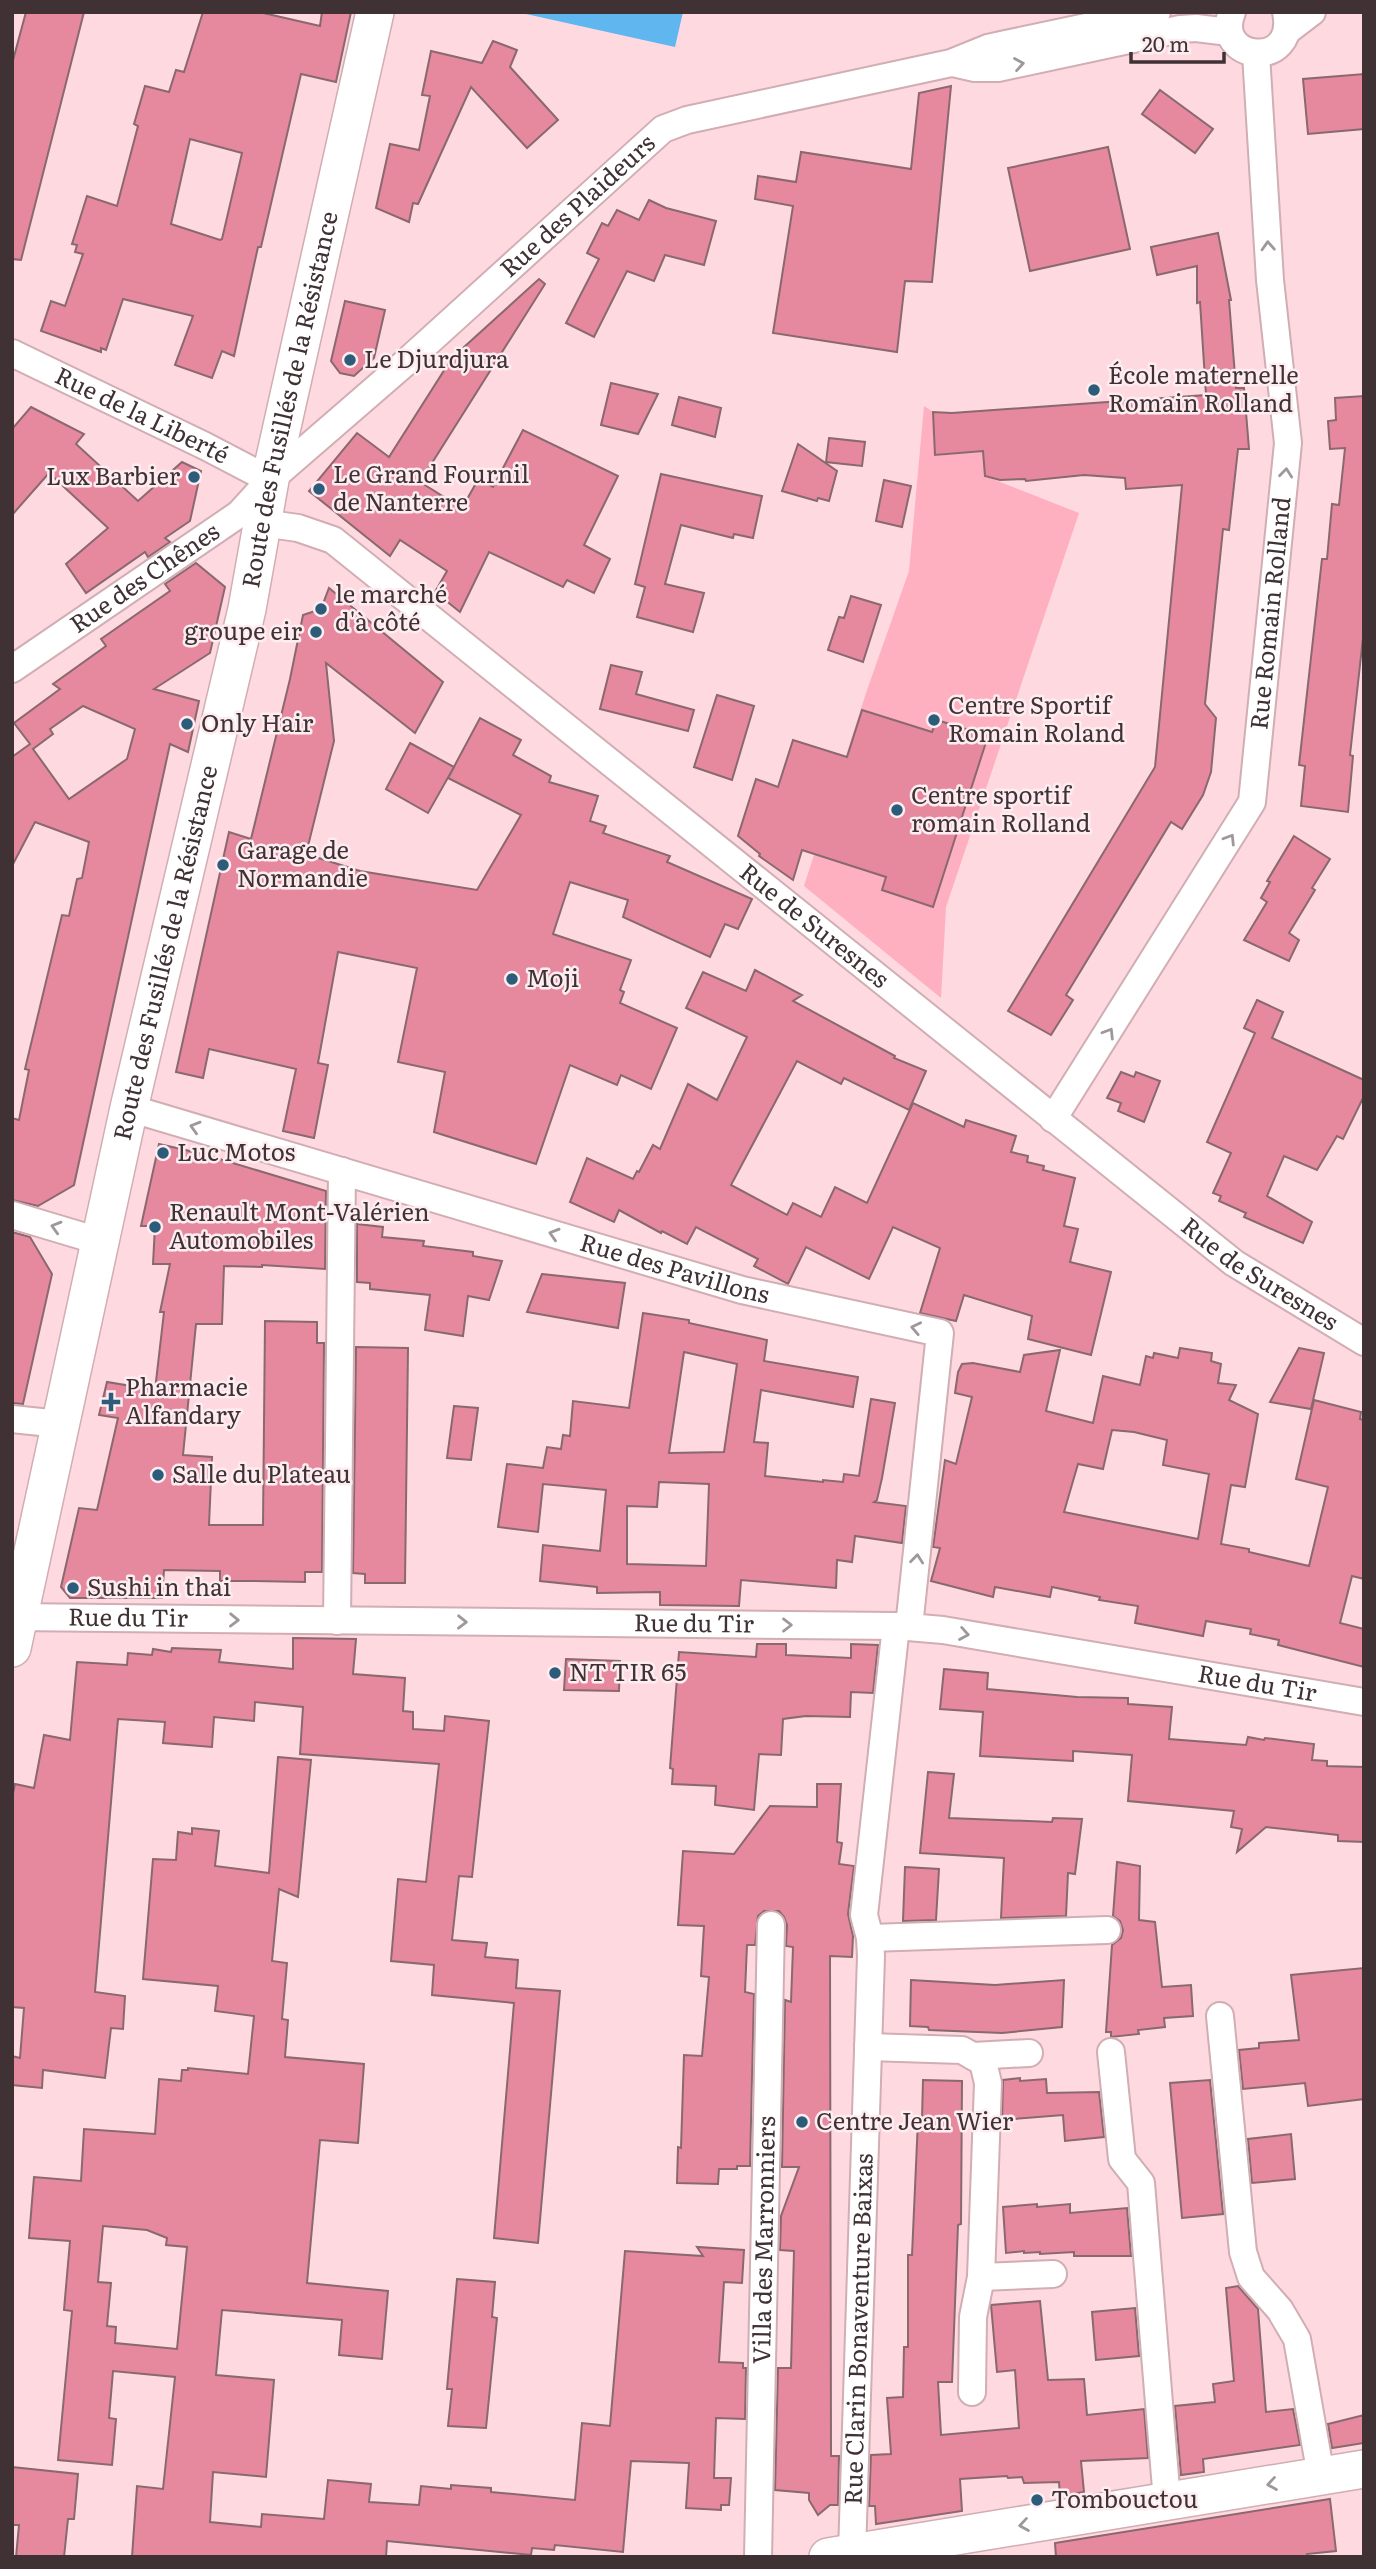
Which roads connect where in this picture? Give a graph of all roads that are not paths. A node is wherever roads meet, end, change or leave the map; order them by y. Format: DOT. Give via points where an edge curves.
graph roads {
  1 [pos="375,12"];
  2 [pos="1157,12"];
  3 [pos="1312,12"];
  4 [pos="1230,22"];
  5 [pos="1286,22"];
  6 [pos="1256,54"];
  7 [pos="951,63"];
  8 [pos="12,353"];
  9 [pos="270,480"];
  10 [pos="262,523"];
  11 [pos="12,670"];
  12 [pos="129,1108"];
  13 [pos="1054,1119"];
  14 [pos="342,1171"];
  15 [pos="12,1215"];
  16 [pos="99,1241"];
  17 [pos="1364,1342"];
  18 [pos="12,1419"];
  19 [pos="60,1424"];
  20 [pos="337,1621"];
  21 [pos="15,1627"];
  22 [pos="903,1627"];
  23 [pos="1364,1702"];
  24 [pos="771,1925"];
  25 [pos="1107,1930"];
  26 [pos="870,1938"];
  27 [pos="1220,2016"];
  28 [pos="868,2047"];
  29 [pos="1111,2052"];
  30 [pos="1029,2053"];
  31 [pos="974,2056"];
  32 [pos="1053,2274"];
  33 [pos="981,2277"];
  34 [pos="972,2392"];
  35 [pos="1364,2469"];
  36 [pos="1321,2476"];
  37 [pos="1167,2501"];
  38 [pos="840,2555"];
  39 [pos="758,2557"];
  1 -- 9 [label="main road, Route des Fusillés de la Résistance"];
  2 -- 7 [label="street, Rue des Plaideurs" via="988,48"];
  3 -- 5 [label="street"];
  4 -- 6 [label="street" via="1236,44"];
  7 -- 4 [label="street, Rue des Plaideurs, one-way" via="998,68"];
  5 -- 6 [label="street" via="1279,45"];
  13 -- 6 [label="street, Rue Romain Rolland, one-way" via="1252,802 1288,443 1270,280"];
  7 -- 9 [label="street, Rue des Plaideurs" via="663,129"];
  8 -- 9 [label="street, Rue de la Liberté"];
  9 -- 10 [label="main road, Route des Fusillés de la Résistance"];
  9 -- 11 [label="street, Rue des Chênes" via="239,514"];
  10 -- 12 [label="main road, Route des Fusillés de la Résistance" via="247,609"];
  10 -- 13 [label="street, Rue de Suresnes" via="298,528 333,540"];
  14 -- 12 [label="street, Rue des Pavillons, one-way"];
  12 -- 16 [label="main road, Route des Fusillés de la Résistance"];
  13 -- 17 [label="street, Rue de Suresnes" via="1234,1263"];
  14 -- 20 [label="street"];
  22 -- 14 [label="street, Rue des Pavillons, one-way" via="940,1333 742,1290"];
  16 -- 15 [label="street, one-way"];
  16 -- 19 [label="main road, Route des Fusillés de la Résistance"];
  18 -- 19 [label="street"];
  19 -- 21 [label="main road, Route des Fusillés de la Résistance"];
  21 -- 20 [label="street, Rue du Tir, one-way"];
  20 -- 22 [label="street, Rue du Tir, one-way"];
  22 -- 23 [label="street, Rue du Tir, one-way"];
  22 -- 26 [label="street, Rue Clarin Bonaventure Baixas" via="863,1915"];
  24 -- 39 [label="street, Villa des Marronniers"];
  25 -- 26 [label="street"];
  26 -- 28 [label="street, Rue Clarin Bonaventure Baixas"];
  27 -- 36 [label="street" via="1243,2252 1251,2277 1280,2310 1297,2339"];
  28 -- 31 [label="street" via="962,2050"];
  28 -- 38 [label="street, Rue Clarin Bonaventure Baixas"];
  29 -- 37 [label="street" via="1122,2159 1141,2183"];
  30 -- 31 [label="street"];
  31 -- 33 [label="street" via="984,2062 988,2083"];
  32 -- 33 [label="street"];
  33 -- 34 [label="street" via="973,2317"];
  35 -- 36 [label="main road"];
  36 -- 37 [label="main road, one-way"];
  37 -- 38 [label="main road, one-way"];
}
